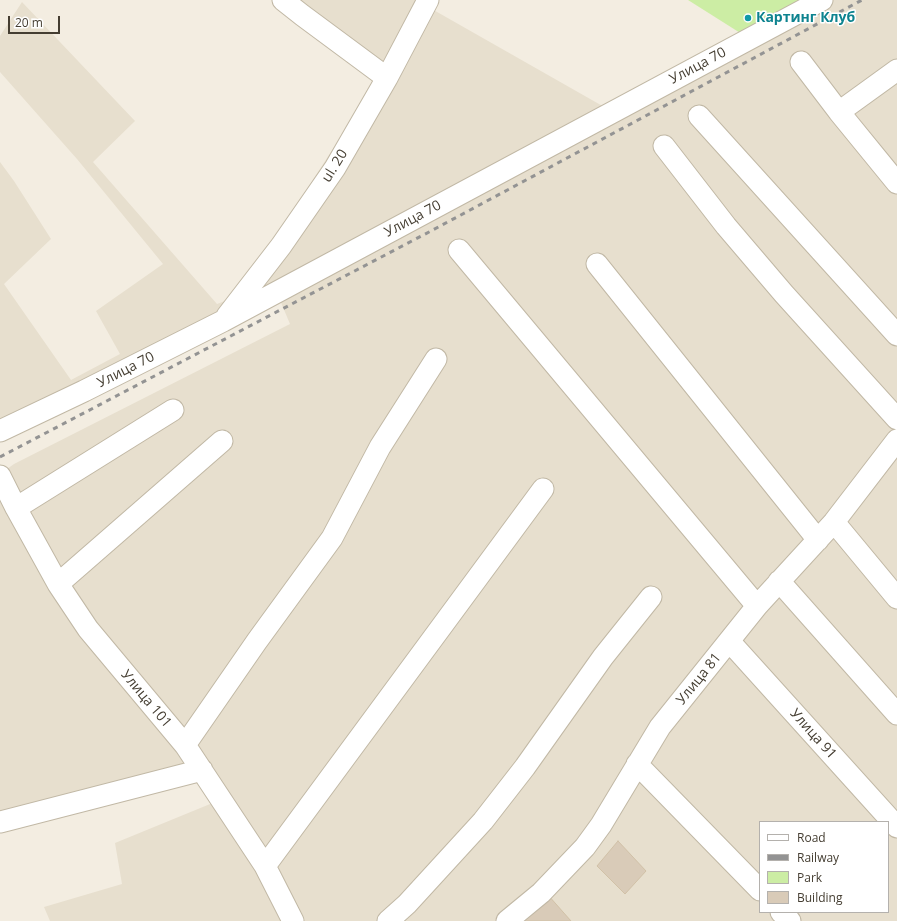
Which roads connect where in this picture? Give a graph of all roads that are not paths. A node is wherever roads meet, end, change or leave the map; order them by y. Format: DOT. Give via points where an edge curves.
graph roads {
  1 [pos="283,0"];
  2 [pos="428,0"];
  3 [pos="822,0"];
  4 [pos="801,62"];
  5 [pos="897,70"];
  6 [pos="387,78"];
  7 [pos="839,112"];
  8 [pos="699,116"];
  9 [pos="664,146"];
  10 [pos="897,182"];
  11 [pos="459,250"];
  12 [pos="597,264"];
  13 [pos="223,321"];
  14 [pos="897,335"];
  15 [pos="436,359"];
  16 [pos="173,410"];
  17 [pos="897,419"];
  18 [pos="0,431"];
  19 [pos="897,440"];
  20 [pos="222,441"];
  21 [pos="543,489"];
  22 [pos="6,493"];
  23 [pos="834,522"];
  24 [pos="818,540"];
  25 [pos="779,581"];
  26 [pos="58,584"];
  27 [pos="651,596"];
  28 [pos="897,598"];
  29 [pos="757,606"];
  30 [pos="730,642"];
  31 [pos="897,714"];
  32 [pos="185,745"];
  33 [pos="637,764"];
  34 [pos="202,770"];
  35 [pos="0,822"];
  36 [pos="897,827"];
  37 [pos="265,866"];
  38 [pos="759,889"];
  39 [pos="782,913"];
  40 [pos="293,921"];
  41 [pos="388,921"];
  42 [pos="507,921"];
  43 [pos="790,921"];
  1 -- 6 [label="street"];
  2 -- 6 [label="street, ul. 20"];
  3 -- 13 [label="street, Улица 70"];
  4 -- 7 [label="street"];
  5 -- 7 [label="street"];
  6 -- 13 [label="street, ul. 20" via="335,168 281,246"];
  7 -- 10 [label="street"];
  8 -- 14 [label="street"];
  9 -- 17 [label="street" via="726,226 784,294"];
  11 -- 29 [label="street"];
  12 -- 24 [label="street"];
  13 -- 18 [label="street, Улица 70" via="84,392"];
  15 -- 32 [label="street" via="380,447 332,538"];
  16 -- 22 [label="street"];
  19 -- 23 [label="street, Улица 81"];
  20 -- 26 [label="street"];
  21 -- 37 [label="street"];
  22 -- 26 [label="street, Улица 101"];
  23 -- 24 [label="street, Улица 81"];
  23 -- 28 [label="street"];
  24 -- 25 [label="street, Улица 81"];
  25 -- 29 [label="street, Улица 81"];
  25 -- 31 [label="street"];
  26 -- 32 [label="street, Улица 101" via="88,629"];
  27 -- 41 [label="street" via="483,821 407,904"];
  29 -- 30 [label="street, Улица 81"];
  30 -- 33 [label="street, Улица 81" via="660,727"];
  30 -- 36 [label="street, Улица 91"];
  32 -- 34 [label="street, Улица 101"];
  33 -- 38 [label="street"];
  33 -- 42 [label="street, Улица 81" via="585,847 541,893"];
  34 -- 35 [label="street"];
  34 -- 37 [label="street, Улица 101"];
  37 -- 40 [label="street, Улица 101"];
  39 -- 43 [label="street"];
}
